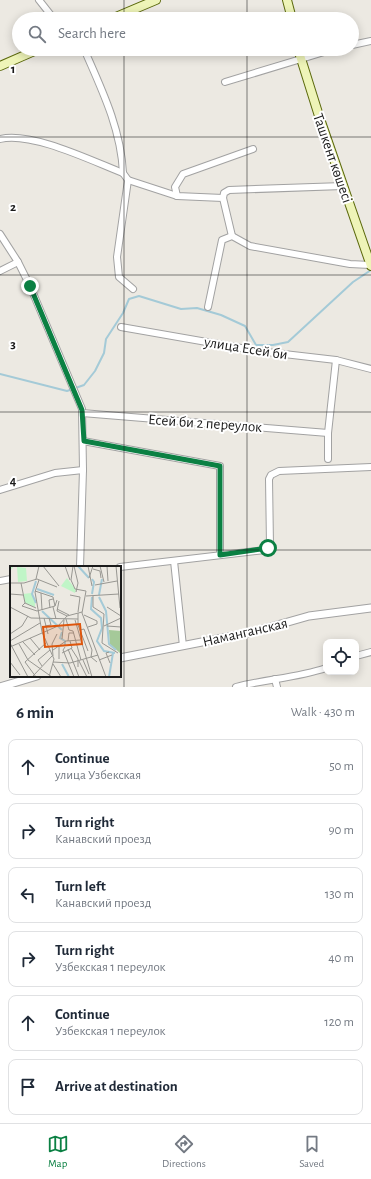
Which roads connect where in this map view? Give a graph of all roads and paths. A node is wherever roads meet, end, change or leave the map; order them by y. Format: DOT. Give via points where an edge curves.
graph roads {
  1 [pos="39,0"];
  2 [pos="287,0"];
  3 [pos="153,1"];
  4 [pos="48,12"];
  5 [pos="127,12"];
  6 [pos="290,12"];
  7 [pos="371,41"];
  8 [pos="359,44"];
  9 [pos="23,56"];
  10 [pos="87,56"];
  11 [pos="308,56"];
  12 [pos="300,58"];
  13 [pos="0,66"];
  14 [pos="225,82"];
  15 [pos="0,139"];
  16 [pos="253,149"];
  17 [pos="124,173"];
  18 [pos="128,180"];
  19 [pos="343,186"];
  20 [pos="177,196"];
  21 [pos="222,198"];
  22 [pos="0,234"];
  23 [pos="232,236"];
  24 [pos="18,262"];
  25 [pos="371,266"];
  26 [pos="0,272"];
  27 [pos="134,289"];
  28 [pos="208,307"];
  29 [pos="121,327"];
  30 [pos="336,360"];
  31 [pos="371,369"];
  32 [pos="82,413"];
  33 [pos="328,433"];
  34 [pos="84,441"];
  35 [pos="328,459"];
  36 [pos="371,467"];
  37 [pos="83,470"];
  38 [pos="0,490"];
  39 [pos="220,555"];
  40 [pos="174,561"];
  41 [pos="80,566"];
  42 [pos="121,567"];
  43 [pos="10,579"];
  44 [pos="0,581"];
  45 [pos="371,608"];
  46 [pos="183,646"];
  47 [pos="371,652"];
  48 [pos="359,655"];
  49 [pos="121,658"];
  50 [pos="323,669"];
  51 [pos="34,677"];
  52 [pos="275,679"];
  53 [pos="0,687"];
  54 [pos="236,687"];
  55 [pos="277,687"];
  1 -- 4 [label="street"];
  2 -- 6 [label="main road"];
  3 -- 5 [label="main road"];
  7 -- 8 [label="street"];
  9 -- 13 [label="main road"];
  10 -- 17 [label="street" via="119,135"];
  11 -- 12 [label="street"];
  12 -- 14 [label="street"];
  12 -- 19 [label="main road, Ташкент көшесі"];
  15 -- 17 [label="street" via="9,136 36,140"];
  16 -- 20 [label="street" via="183,174 176,187"];
  17 -- 18 [label="street"];
  18 -- 20 [label="street"];
  18 -- 27 [label="street" via="117,257 119,277"];
  19 -- 21 [label="street" via="229,190"];
  19 -- 25 [label="main road, Ташкент көшесі"];
  20 -- 21 [label="street"];
  21 -- 23 [label="street"];
  22 -- 24 [label="street"];
  23 -- 25 [label="street" via="250,246"];
  23 -- 28 [label="street" via="222,240"];
  24 -- 26 [label="street"];
  24 -- 32 [label="street"];
  29 -- 30 [label="street, улица Есей би" via="258,351"];
  30 -- 31 [label="street, улица Есей би"];
  30 -- 33 [label="street"];
  32 -- 33 [label="street, Есей би 2 переулок"];
  32 -- 34 [label="street"];
  33 -- 35 [label="street"];
  34 -- 37 [label="street"];
  34 -- 39 [label="street" via="220,466"];
  36 -- 39 [label="street" via="279,471 271,475 270,545 265,550"];
  37 -- 38 [label="street" via="55,473"];
  37 -- 41 [label="street"];
  39 -- 40 [label="street"];
  40 -- 42 [label="street"];
  40 -- 46 [label="street"];
  43 -- 44 [label="street"];
  45 -- 46 [label="street, Наманганская" via="309,616 253,632"];
  46 -- 49 [label="street, Наманганская"];
  47 -- 48 [label="street"];
  50 -- 52 [label="street"];
  51 -- 53 [label="street"];
  52 -- 54 [label="street"];
  52 -- 55 [label="street"];
}
